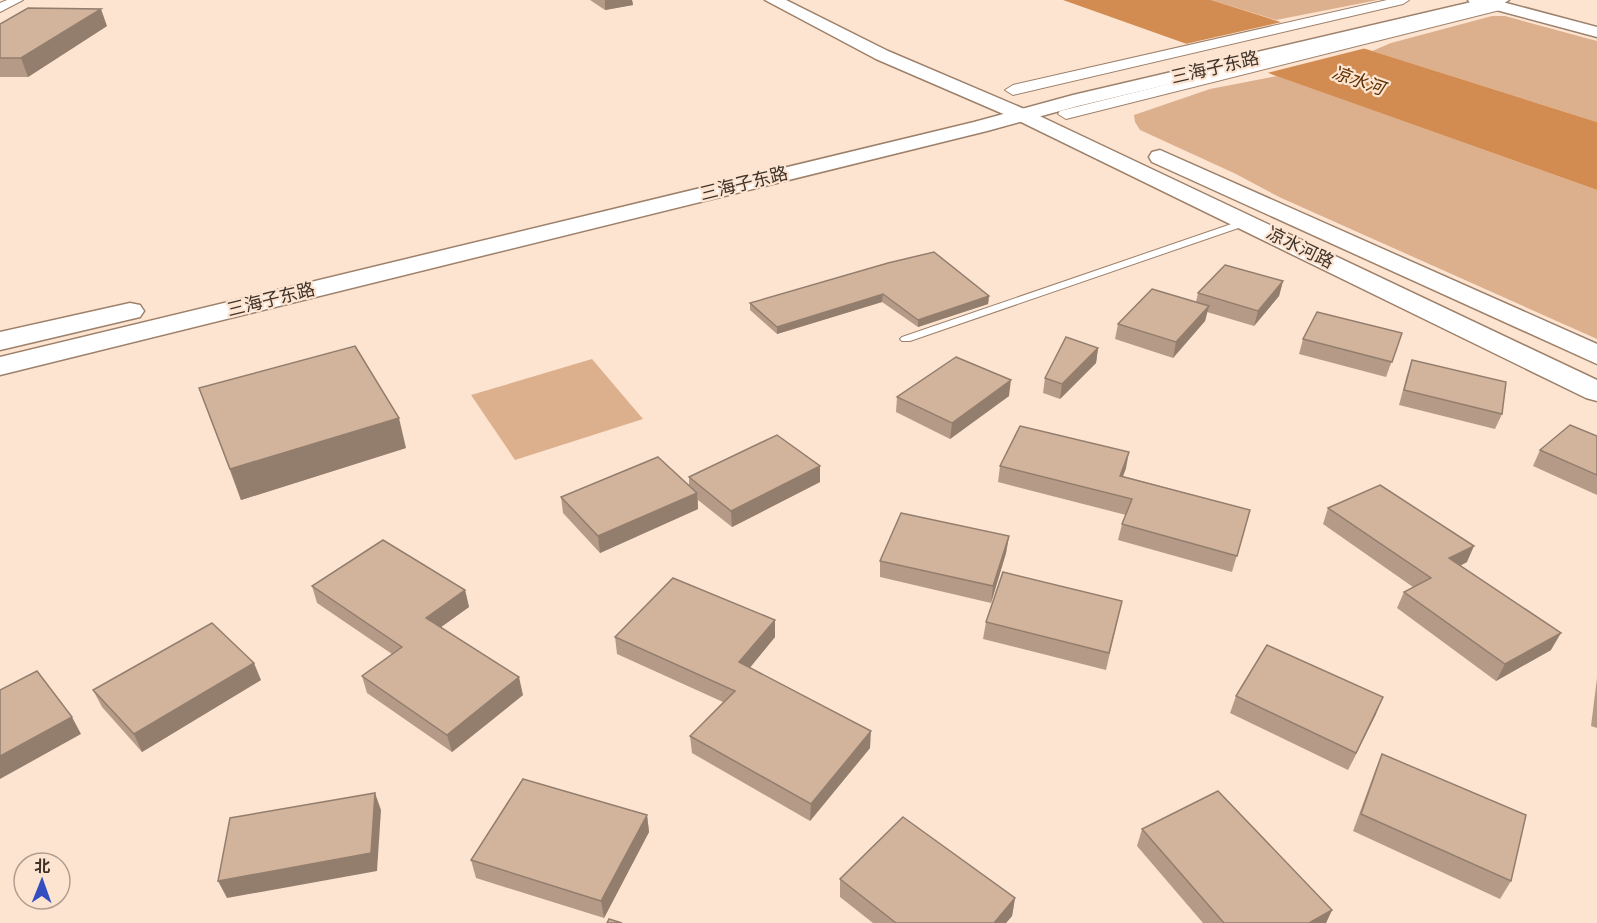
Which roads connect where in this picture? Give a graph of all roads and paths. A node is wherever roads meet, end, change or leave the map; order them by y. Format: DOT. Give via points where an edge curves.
graph roads {
  1 [pos="17,0"];
  2 [pos="773,0"];
  3 [pos="801,0"];
  4 [pos="1403,0"];
  5 [pos="1446,0"];
  6 [pos="1494,2"];
  7 [pos="0,8"];
  8 [pos="1597,24"];
  9 [pos="1348,29"];
  10 [pos="877,32"];
  11 [pos="1597,32"];
  12 [pos="1205,64"];
  13 [pos="1026,102"];
  14 [pos="1246,222"];
  15 [pos="173,301"];
  16 [pos="150,306"];
  17 [pos="906,339"];
  18 [pos="0,341"];
  19 [pos="1597,355"];
  20 [pos="0,366"];
  21 [pos="1597,392"];
  1 -- 7 [label="street"];
  2 -- 13 [label="main road" via="882,55"];
  3 -- 10 [label="main road"];
  4 -- 9 [label="street"];
  5 -- 9 [label="main road, 三海子东路"];
  6 -- 8 [label="main road"];
  6 -- 9 [label="main road, 三海子东路" via="1389,31"];
  6 -- 11 [label="main road"];
  9 -- 12 [label="main road, 三海子东路"];
  9 -- 12 [label="street" via="1308,23"];
  12 -- 13 [label="main road, 三海子东路"];
  12 -- 13 [label="street"];
  13 -- 14 [label="main road, 凉水河路"];
  13 -- 15 [label="main road, 三海子东路"];
  13 -- 19 [label="main road, 凉水河路"];
  13 -- 20 [label="main road, 三海子东路"];
  14 -- 17 [label="lane"];
  14 -- 21 [label="main road, 凉水河路"];
  16 -- 18 [label="main road"];
}
